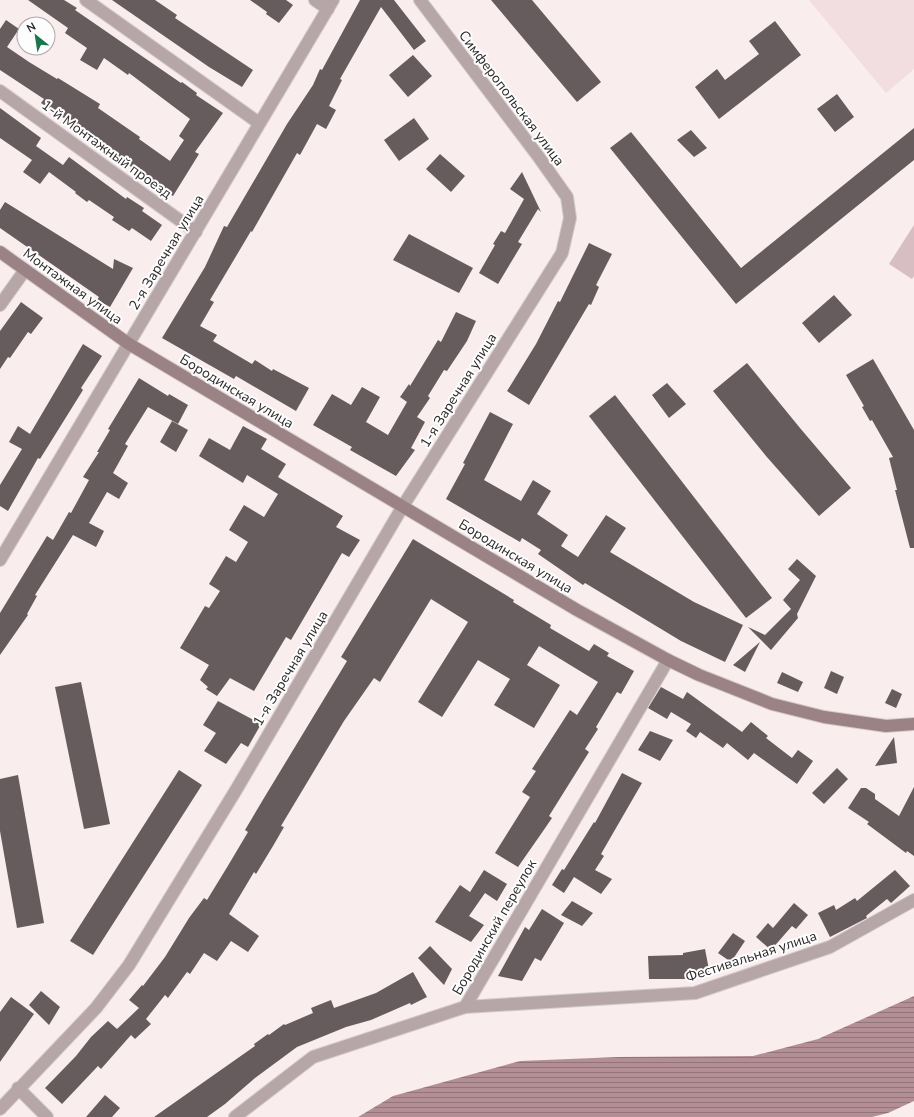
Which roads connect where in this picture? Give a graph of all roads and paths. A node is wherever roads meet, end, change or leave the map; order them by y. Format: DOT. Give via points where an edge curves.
graph roads {
  1 [pos="86,0"];
  2 [pos="315,0"];
  3 [pos="420,0"];
  4 [pos="330,5"];
  5 [pos="0,91"];
  6 [pos="259,123"];
  7 [pos="570,218"];
  8 [pos="196,232"];
  9 [pos="0,252"];
  10 [pos="25,270"];
  11 [pos="0,305"];
  12 [pos="129,344"];
  13 [pos="403,506"];
  14 [pos="0,560"];
  15 [pos="668,660"];
  16 [pos="914,724"];
  17 [pos="914,900"];
  18 [pos="465,1007"];
  19 [pos="18,1088"];
  20 [pos="0,1109"];
  21 [pos="47,1117"];
  22 [pos="236,1117"];
  1 -- 6 [label="street"];
  2 -- 4 [label="street"];
  3 -- 7 [label="street, Симферопольская улица" via="567,197"];
  4 -- 6 [label="street, 2-я Заречная улица"];
  5 -- 8 [label="street, 1-й Монтажный проезд"];
  6 -- 8 [label="street, 2-я Заречная улица"];
  7 -- 13 [label="street, 1-я Заречная улица" via="562,253"];
  8 -- 12 [label="street, 2-я Заречная улица"];
  9 -- 10 [label="main road, Монтажная улица"];
  10 -- 11 [label="street"];
  10 -- 12 [label="main road, Монтажная улица"];
  12 -- 13 [label="main road, Бородинская улица"];
  12 -- 14 [label="street, 2-я Заречная улица"];
  13 -- 15 [label="main road, Бородинская улица" via="577,610"];
  13 -- 19 [label="street, 1-я Заречная улица" via="236,790 129,965 96,1008"];
  15 -- 16 [label="main road, Бородинская улица" via="772,704 824,717 886,726"];
  15 -- 18 [label="street, Бородинский переулок"];
  17 -- 18 [label="street, Фестивальная улица" via="830,947 695,993"];
  18 -- 22 [label="street, Бородинский переулок" via="313,1057"];
  19 -- 20 [label="street, 1-я Заречная улица"];
  19 -- 21 [label="street"];
}
